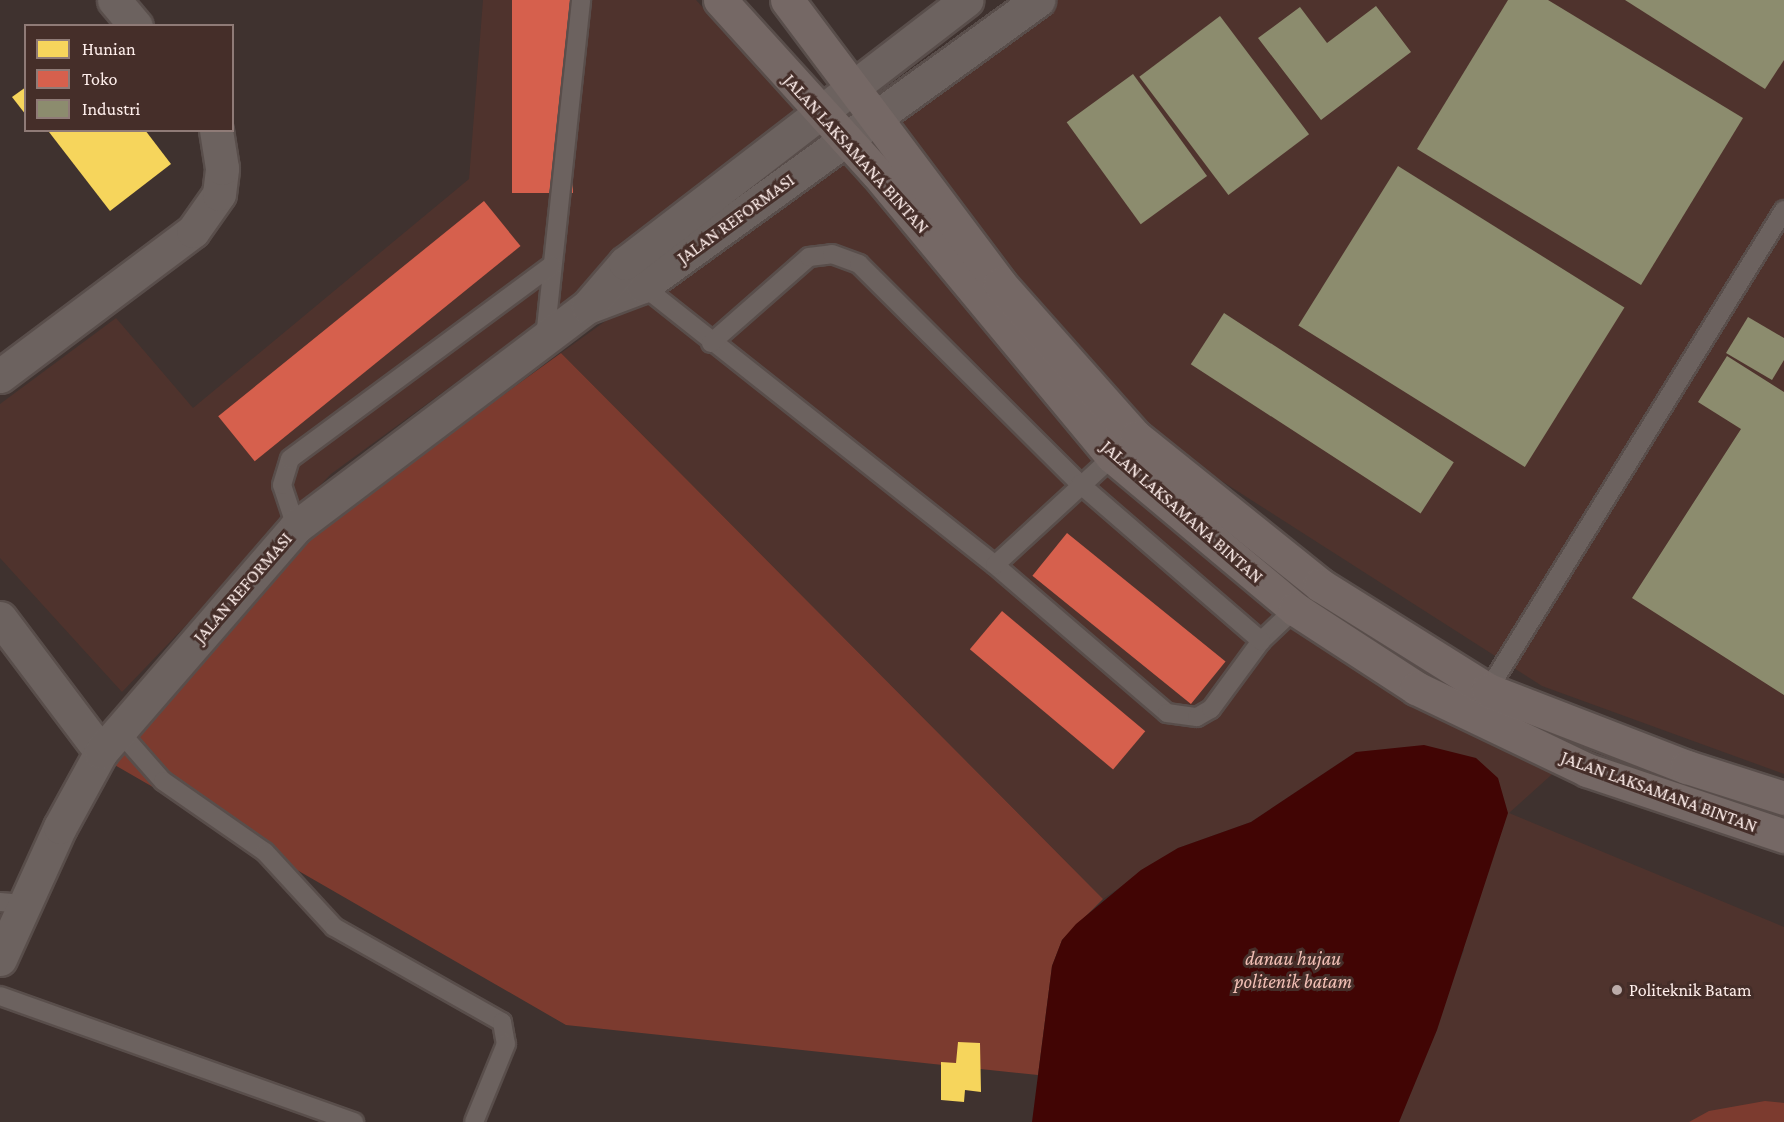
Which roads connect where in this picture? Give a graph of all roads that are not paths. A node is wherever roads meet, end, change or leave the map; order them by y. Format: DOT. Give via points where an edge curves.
graph roads {
  1 [pos="114,0"];
  2 [pos="581,0"];
  3 [pos="720,0"];
  4 [pos="787,0"];
  5 [pos="967,0"];
  6 [pos="1038,0"];
  7 [pos="134,24"];
  8 [pos="855,88"];
  9 [pos="822,114"];
  10 [pos="875,117"];
  11 [pos="216,132"];
  12 [pos="846,139"];
  13 [pos="1784,210"];
  14 [pos="551,266"];
  15 [pos="643,286"];
  16 [pos="588,306"];
  17 [pos="545,338"];
  18 [pos="711,344"];
  19 [pos="0,376"];
  20 [pos="1124,447"];
  21 [pos="1080,484"];
  22 [pos="296,527"];
  23 [pos="995,565"];
  24 [pos="1320,585"];
  25 [pos="1295,609"];
  26 [pos="0,618"];
  27 [pos="1261,641"];
  28 [pos="1488,690"];
  29 [pos="110,742"];
  30 [pos="1784,798"];
  31 [pos="1784,836"];
  32 [pos="11,903"];
  33 [pos="0,959"];
  34 [pos="0,996"];
  35 [pos="354,1122"];
  36 [pos="474,1122"];
  1 -- 7 [label="street"];
  2 -- 14 [label="lane"];
  3 -- 9 [label="main road, JALAN LAKSAMANA BINTAN"];
  4 -- 8 [label="main road, JALAN LAKSAMANA BINTAN"];
  5 -- 8 [label="street, JALAN REFORMASI"];
  6 -- 10 [label="street, JALAN REFORMASI"];
  8 -- 9 [label="street, JALAN REFORMASI"];
  8 -- 10 [label="main road, JALAN LAKSAMANA BINTAN"];
  9 -- 12 [label="main road, JALAN LAKSAMANA BINTAN"];
  9 -- 16 [label="street, JALAN REFORMASI" via="625,263"];
  10 -- 12 [label="street, JALAN REFORMASI"];
  10 -- 20 [label="main road, JALAN LAKSAMANA BINTAN"];
  11 -- 19 [label="street" via="222,168 219,194 193,231"];
  12 -- 15 [label="street, JALAN REFORMASI"];
  12 -- 20 [label="main road, JALAN LAKSAMANA BINTAN"];
  13 -- 28 [label="lane"];
  14 -- 17 [label="lane"];
  14 -- 22 [label="lane" via="290,459 282,485"];
  15 -- 16 [label="street, JALAN REFORMASI"];
  15 -- 18 [label="lane"];
  16 -- 17 [label="street, JALAN REFORMASI"];
  17 -- 22 [label="street, JALAN REFORMASI"];
  18 -- 21 [label="lane" via="809,257 844,256 859,264"];
  18 -- 23 [label="lane"];
  20 -- 21 [label="lane"];
  20 -- 24 [label="main road, JALAN LAKSAMANA BINTAN"];
  20 -- 25 [label="main road, JALAN LAKSAMANA BINTAN"];
  21 -- 23 [label="lane"];
  21 -- 27 [label="lane"];
  22 -- 29 [label="street, JALAN REFORMASI"];
  23 -- 27 [label="lane" via="1167,713 1197,717 1211,709"];
  24 -- 25 [label="lane"];
  24 -- 28 [label="main road, JALAN LAKSAMANA BINTAN"];
  25 -- 27 [label="lane"];
  25 -- 31 [label="main road, JALAN LAKSAMANA BINTAN" via="1416,688 1587,770"];
  26 -- 29 [label="street"];
  28 -- 30 [label="main road, JALAN LAKSAMANA BINTAN" via="1687,767"];
  29 -- 32 [label="street, JALAN REFORMASI"];
  29 -- 36 [label="lane" via="265,852 333,927 502,1022 506,1044"];
  32 -- 33 [label="street, JALAN REFORMASI"];
  34 -- 35 [label="lane"];
}
